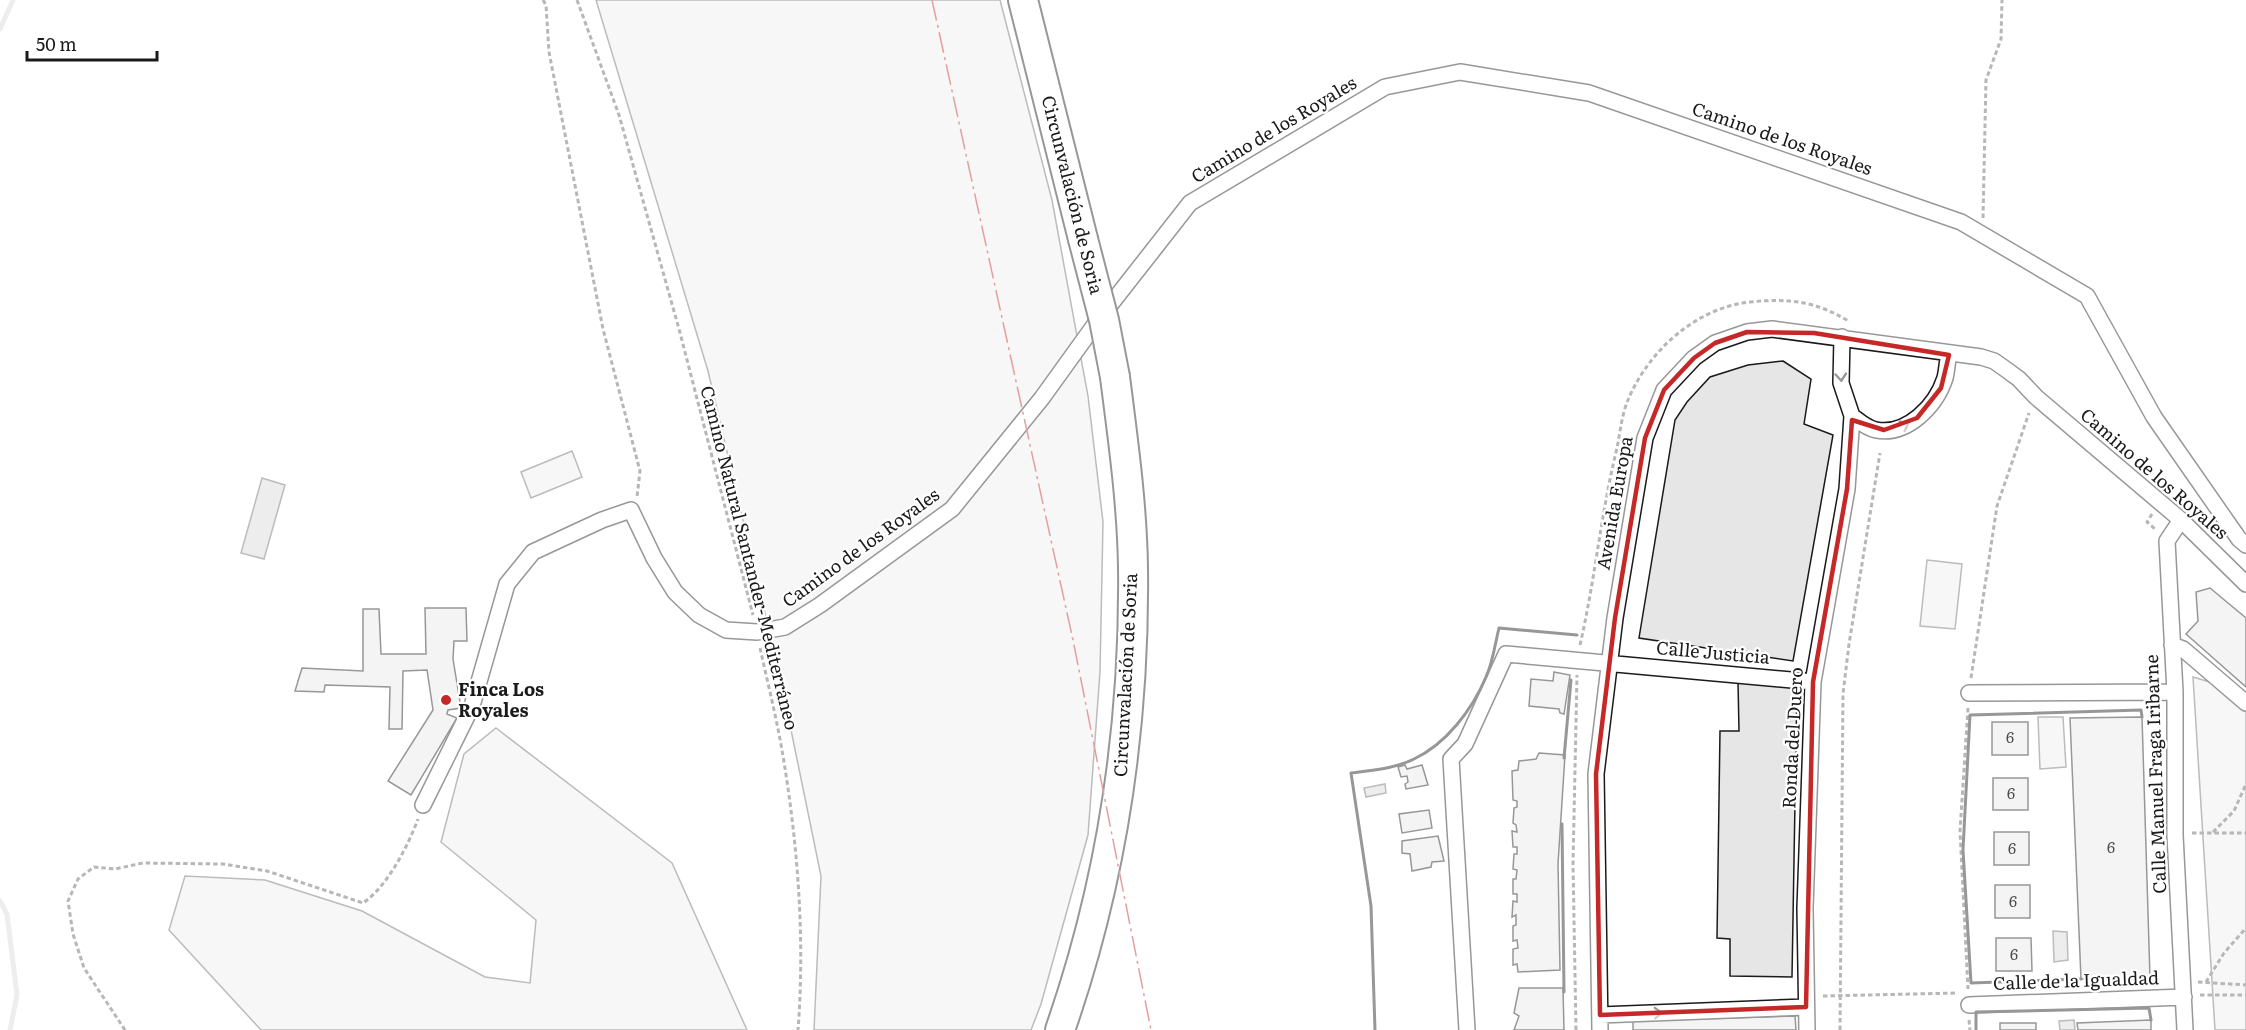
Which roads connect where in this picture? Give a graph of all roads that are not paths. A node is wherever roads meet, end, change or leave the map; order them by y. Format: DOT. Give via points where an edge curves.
graph roads {
  1 [pos="1023,0"];
  2 [pos="1842,337"];
  3 [pos="1949,355"];
  4 [pos="2034,395"];
  5 [pos="1852,416"];
  6 [pos="2181,520"];
  7 [pos="2246,545"];
  8 [pos="2246,584"];
  9 [pos="2172,645"];
  10 [pos="1609,663"];
  11 [pos="1813,682"];
  12 [pos="2175,692"];
  13 [pos="1969,693"];
  14 [pos="2246,703"];
  15 [pos="423,805"];
  16 [pos="2192,989"];
  17 [pos="1806,1002"];
  18 [pos="1969,1005"];
  19 [pos="1600,1016"];
  20 [pos="1060,1030"];
  21 [pos="1467,1030"];
  22 [pos="1807,1030"];
  23 [pos="2186,1030"];
  1 -- 20 [label="highway, Circunvalación de Soria, bridge" via="1104,320 1127,468 1132,564 1132,634 1119,797 1098,904"];
  2 -- 3 [label="street, Avenida Europa"];
  2 -- 5 [label="street, Ronda del Duero, one-way" via="1841,383"];
  2 -- 10 [label="street, Avenida Europa" via="1772,329 1747,332 1715,343 1694,358 1664,390 1645,438"];
  3 -- 4 [label="street, Avenida Europa" via="1994,362"];
  5 -- 3 [label="street, one-way" via="1874,429 1905,426 1934,399 1945,377"];
  4 -- 6 [label="street, Camino de los Royales"];
  5 -- 11 [label="street, Ronda del Duero" via="1847,489"];
  6 -- 8 [label="street, Camino de los Royales"];
  6 -- 9 [label="street, Calle Manuel Fraga Iribarne" via="2167,540"];
  7 -- 15 [label="street, Camino de los Royales" via="2154,417 2087,296 1961,222 1588,93 1460,72 1385,87 1190,203 952,509 785,627 757,632 726,630 699,615 675,592 631,510 533,552 507,584 472,706"];
  9 -- 12 [label="street, Calle Manuel Fraga Iribarne"];
  9 -- 14 [label="street" via="2183,648"];
  10 -- 11 [label="street, Calle Justicia"];
  10 -- 19 [label="street, Avenida Europa" via="1596,774"];
  10 -- 21 [label="street, Calle Justicia" via="1506,654 1465,744 1451,759"];
  11 -- 17 [label="street, Ronda del Duero" via="1805,908"];
  12 -- 13 [label="street"];
  12 -- 16 [label="street, Calle Manuel Fraga Iribarne" via="2175,835"];
  16 -- 18 [label="street, Calle de la Igualdad"];
  16 -- 23 [label="street, Calle Manuel Fraga Iribarne"];
  19 -- 17 [label="street, one-way"];
  17 -- 22 [label="street, Ronda del Duero"];
}
